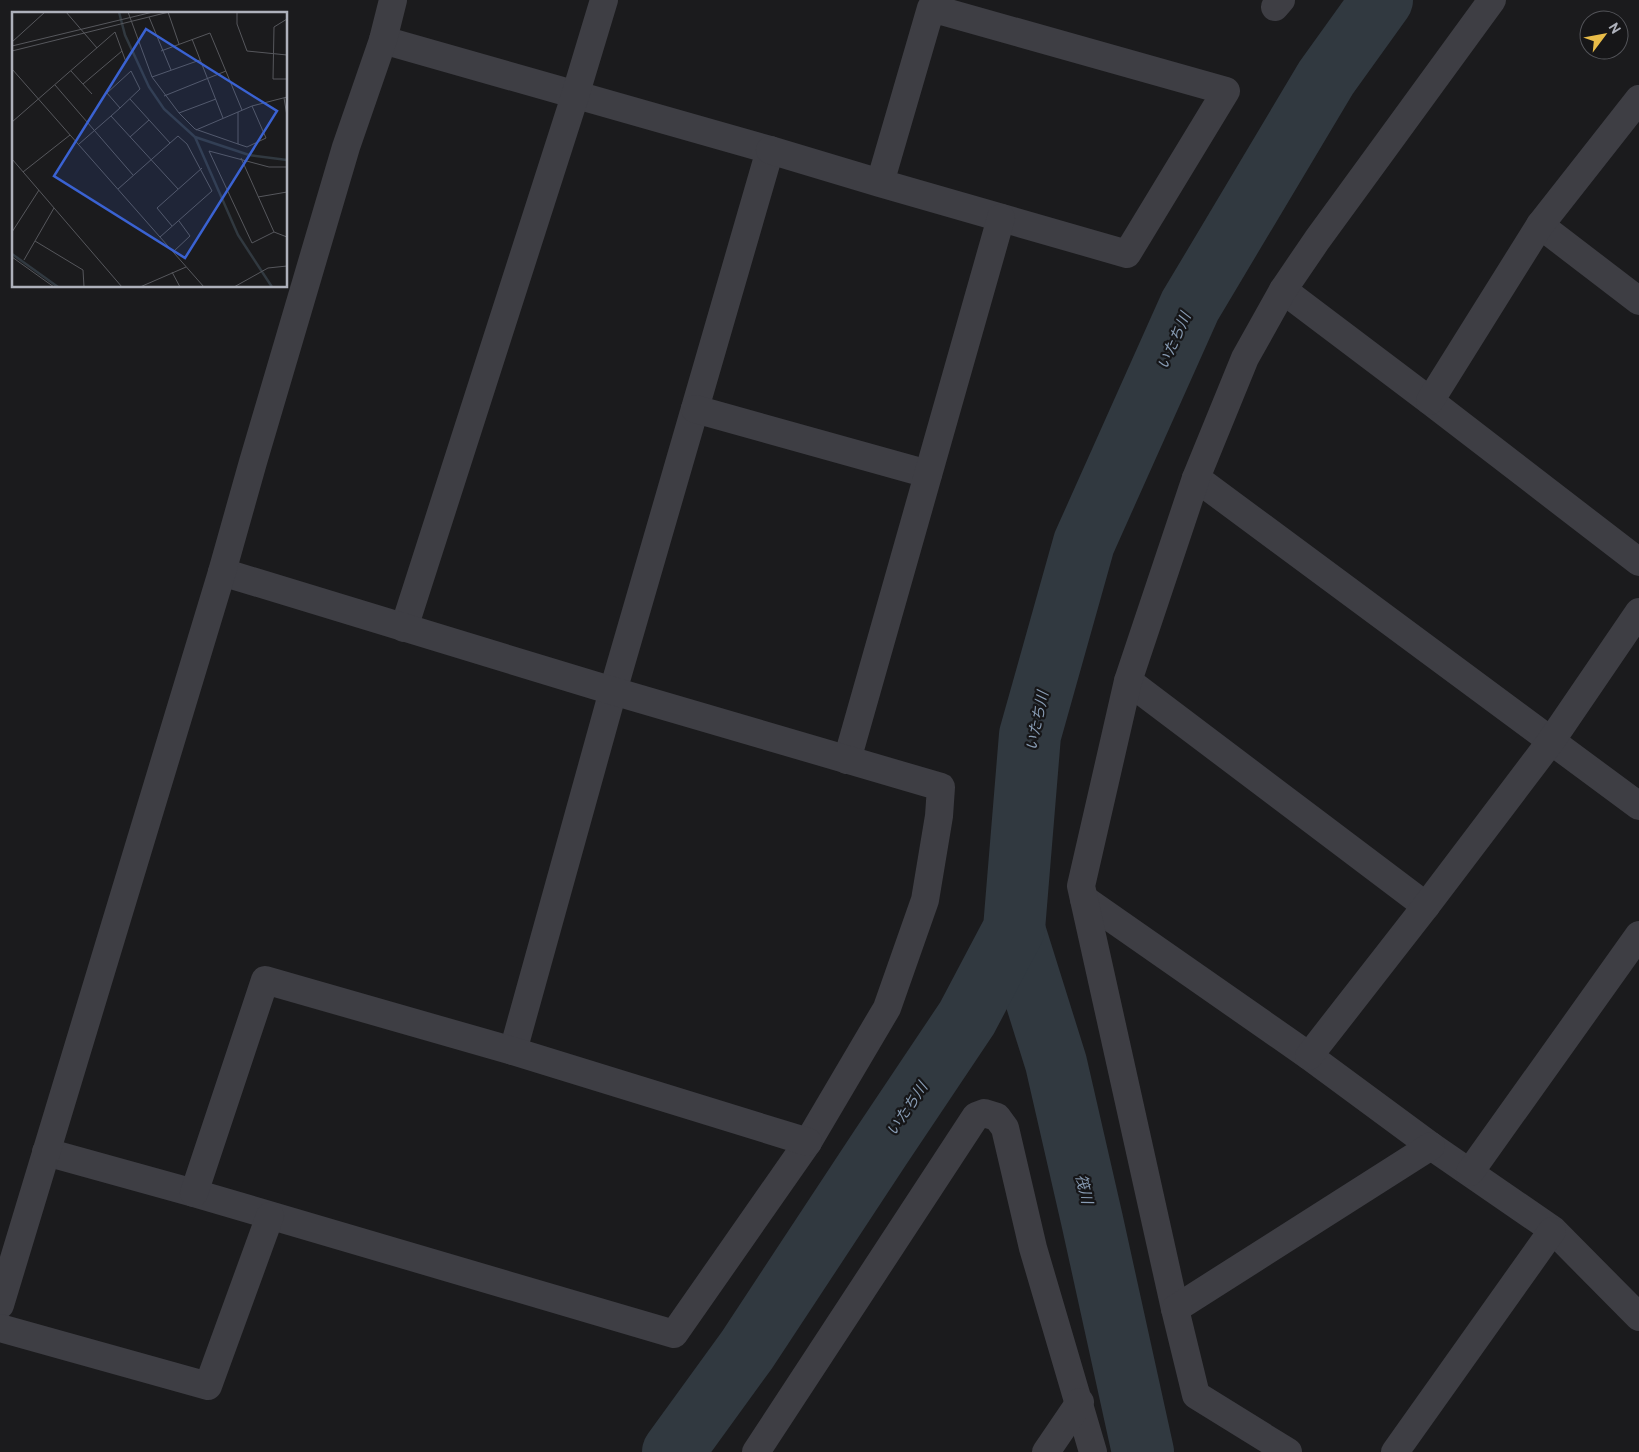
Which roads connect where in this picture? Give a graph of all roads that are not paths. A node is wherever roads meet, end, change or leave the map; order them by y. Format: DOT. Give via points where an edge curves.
graph roads {
  1 [pos="394,0"];
  2 [pos="604,0"];
  3 [pos="1492,0"];
  4 [pos="382,40"];
  5 [pos="575,96"];
  6 [pos="1639,99"];
  7 [pos="770,150"];
  8 [pos="880,184"];
  9 [pos="1001,218"];
  10 [pos="1540,225"];
  11 [pos="1284,290"];
  12 [pos="1639,301"];
  13 [pos="1430,401"];
  14 [pos="695,409"];
  15 [pos="928,474"];
  16 [pos="1196,478"];
  17 [pos="1639,562"];
  18 [pos="222,572"];
  19 [pos="1639,612"];
  20 [pos="404,628"];
  21 [pos="1128,681"];
  22 [pos="613,691"];
  23 [pos="1551,741"];
  24 [pos="847,760"];
  25 [pos="1639,806"];
  26 [pos="1084,899"];
  27 [pos="1426,906"];
  28 [pos="1639,935"];
  29 [pos="513,1051"];
  30 [pos="1308,1056"];
  31 [pos="808,1142"];
  32 [pos="1431,1146"];
  33 [pos="46,1152"];
  34 [pos="1470,1172"];
  35 [pos="194,1193"];
  36 [pos="270,1216"];
  37 [pos="1552,1231"];
  38 [pos="0,1305"];
  39 [pos="1175,1308"];
  40 [pos="1639,1317"];
  41 [pos="0,1328"];
  42 [pos="1080,1402"];
  43 [pos="756,1452"];
  44 [pos="1046,1452"];
  45 [pos="1093,1452"];
  46 [pos="1288,1452"];
  47 [pos="1395,1452"];
  1 -- 4 [label="street"];
  2 -- 5 [label="street"];
  3 -- 11 [label="street"];
  4 -- 5 [label="street"];
  4 -- 18 [label="street" via="343,157"];
  5 -- 7 [label="street"];
  5 -- 20 [label="street"];
  6 -- 10 [label="street"];
  7 -- 8 [label="street"];
  7 -- 14 [label="street"];
  8 -- 9 [label="street"];
  8 -- 9 [label="street" via="931,8 1226,91 1127,254"];
  9 -- 15 [label="street"];
  10 -- 12 [label="street"];
  10 -- 13 [label="street"];
  11 -- 13 [label="street"];
  11 -- 16 [label="street" via="1245,358"];
  13 -- 17 [label="street"];
  14 -- 15 [label="street"];
  14 -- 22 [label="street"];
  15 -- 24 [label="street"];
  16 -- 21 [label="street"];
  16 -- 23 [label="street"];
  18 -- 20 [label="street"];
  18 -- 33 [label="street"];
  19 -- 23 [label="street"];
  20 -- 22 [label="street"];
  21 -- 26 [label="street" via="1081,886"];
  21 -- 27 [label="street"];
  22 -- 24 [label="street"];
  22 -- 29 [label="street"];
  23 -- 25 [label="street"];
  23 -- 27 [label="street"];
  24 -- 31 [label="street" via="941,787 940,816 925,900 887,1008"];
  26 -- 30 [label="street"];
  26 -- 39 [label="street"];
  27 -- 30 [label="street"];
  28 -- 34 [label="street"];
  29 -- 31 [label="street"];
  29 -- 35 [label="street" via="265,980"];
  30 -- 32 [label="street"];
  31 -- 36 [label="street" via="674,1334"];
  32 -- 34 [label="street"];
  32 -- 39 [label="street"];
  33 -- 35 [label="street"];
  33 -- 38 [label="street"];
  34 -- 37 [label="street"];
  35 -- 36 [label="street"];
  36 -- 41 [label="street" via="208,1386"];
  37 -- 40 [label="street"];
  37 -- 47 [label="street"];
  39 -- 46 [label="street" via="1196,1395"];
  42 -- 43 [label="street" via="1033,1248 1005,1128 997,1117 984,1113 976,1116"];
  42 -- 44 [label="street"];
  42 -- 45 [label="street"];
}
